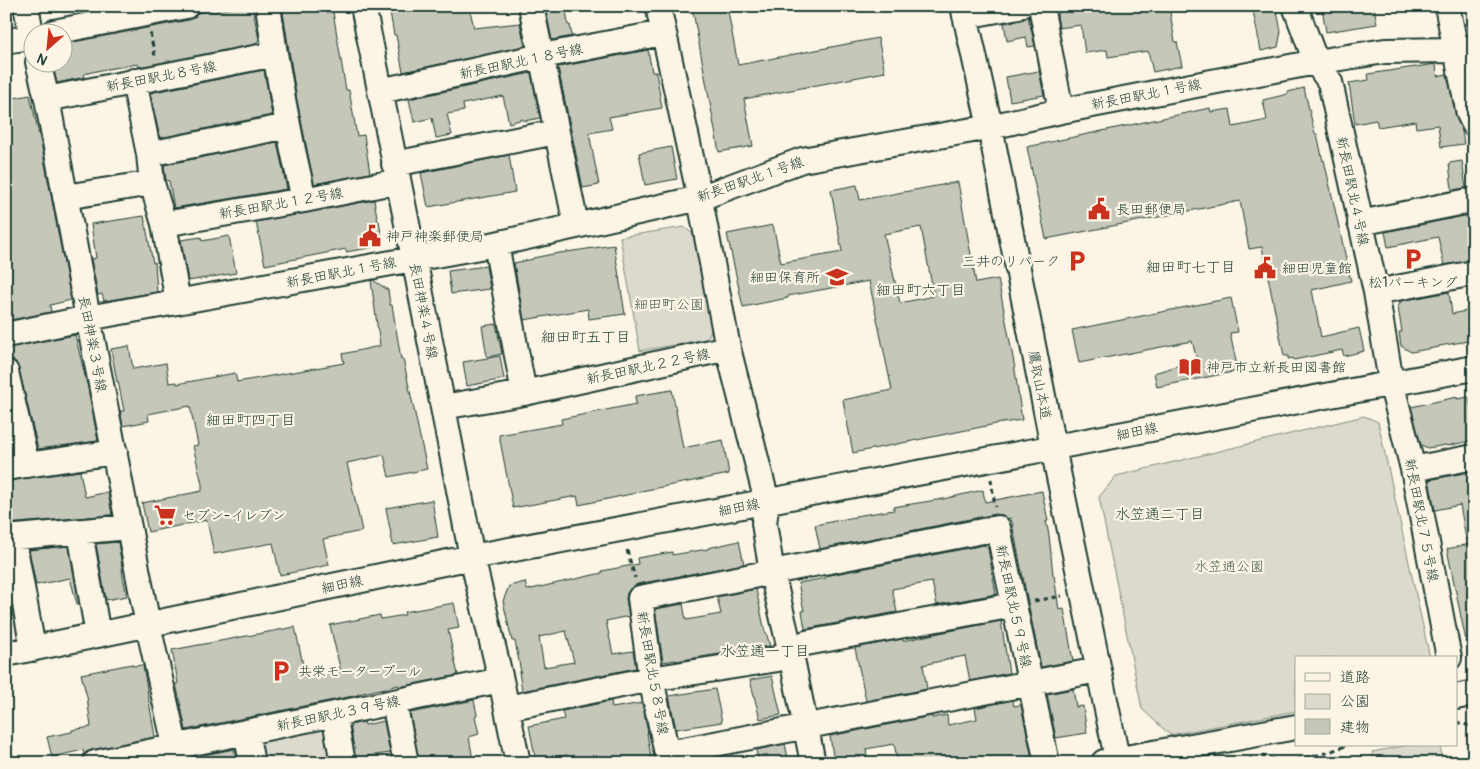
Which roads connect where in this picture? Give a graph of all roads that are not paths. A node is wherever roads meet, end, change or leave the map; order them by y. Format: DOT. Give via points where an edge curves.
graph roads {
  1 [pos="26,6"];
  2 [pos="186,6"];
  3 [pos="268,6"];
  4 [pos="363,6"];
  5 [pos="531,6"];
  6 [pos="658,6"];
  7 [pos="1019,6"];
  8 [pos="1041,6"];
  9 [pos="1447,6"];
  10 [pos="1297,7"];
  11 [pos="964,11"];
  12 [pos="29,22"];
  13 [pos="72,28"];
  14 [pos="663,32"];
  15 [pos="22,39"];
  16 [pos="6,41"];
  17 [pos="1465,48"];
  18 [pos="275,54"];
  19 [pos="542,56"];
  20 [pos="1316,62"];
  21 [pos="40,72"];
  22 [pos="134,82"];
  23 [pos="380,91"];
  24 [pos="47,99"];
  25 [pos="1061,110"];
  26 [pos="1474,124"];
  27 [pos="288,126"];
  28 [pos="990,127"];
  29 [pos="556,132"];
  30 [pos="149,154"];
  31 [pos="396,172"];
  32 [pos="152,183"];
  33 [pos="65,198"];
  34 [pos="700,198"];
  35 [pos="304,200"];
  36 [pos="1474,200"];
  37 [pos="1360,223"];
  38 [pos="164,224"];
  39 [pos="576,225"];
  40 [pos="496,244"];
  41 [pos="414,258"];
  42 [pos="1474,273"];
  43 [pos="1376,292"];
  44 [pos="178,302"];
  45 [pos="88,318"];
  46 [pos="6,335"];
  47 [pos="728,348"];
  48 [pos="1474,368"];
  49 [pos="6,372"];
  50 [pos="1391,382"];
  51 [pos="524,393"];
  52 [pos="443,407"];
  53 [pos="1052,448"];
  54 [pos="115,452"];
  55 [pos="1474,457"];
  56 [pos="17,466"];
  57 [pos="1413,469"];
  58 [pos="767,502"];
  59 [pos="129,527"];
  60 [pos="80,532"];
  61 [pos="10,538"];
  62 [pos="472,557"];
  63 [pos="772,573"];
  64 [pos="1014,605"];
  65 [pos="148,625"];
  66 [pos="98,635"];
  67 [pos="33,649"];
  68 [pos="790,649"];
  69 [pos="6,654"];
  70 [pos="1449,656"];
  71 [pos="1098,670"];
  72 [pos="651,679"];
  73 [pos="502,680"];
  74 [pos="1030,683"];
  75 [pos="1474,693"];
  76 [pos="1458,696"];
  77 [pos="394,702"];
  78 [pos="507,708"];
  79 [pos="334,714"];
  80 [pos="1295,726"];
  81 [pos="806,728"];
  82 [pos="246,732"];
  83 [pos="177,755"];
  84 [pos="668,758"];
  85 [pos="1113,762"];
  86 [pos="97,763"];
  87 [pos="252,763"];
  88 [pos="343,763"];
  89 [pos="406,763"];
  90 [pos="518,763"];
  91 [pos="813,763"];
  92 [pos="1047,763"];
  1 -- 12 [label="street"];
  2 -- 13 [label="street"];
  3 -- 18 [label="street"];
  4 -- 23 [label="street, 長田神楽４号線"];
  5 -- 19 [label="street"];
  6 -- 14 [label="street"];
  7 -- 11 [label="street"];
  8 -- 25 [label="street"];
  9 -- 17 [label="street"];
  10 -- 20 [label="street, 新長田駅北４号線"];
  11 -- 28 [label="street, 鷹取山本道"];
  14 -- 19 [label="street, 新長田駅北１８号線"];
  14 -- 34 [label="street"];
  15 -- 16 [label="street"];
  17 -- 20 [label="street, 新長田駅北１号線" via="1385,51"];
  17 -- 26 [label="street" via="1469,114"];
  18 -- 22 [label="street, 新長田駅北８号線"];
  18 -- 27 [label="street"];
  19 -- 23 [label="street, 新長田駅北１８号線"];
  19 -- 29 [label="street"];
  20 -- 25 [label="street, 新長田駅北１号線"];
  20 -- 37 [label="street, 新長田駅北４号線" via="1330,82"];
  21 -- 24 [label="street, 長田神楽３号線"];
  22 -- 24 [label="street, 新長田駅北８号線"];
  22 -- 30 [label="street"];
  23 -- 31 [label="street, 長田神楽４号線"];
  24 -- 33 [label="street, 長田神楽３号線"];
  25 -- 28 [label="street, 新長田駅北１号線"];
  27 -- 30 [label="street"];
  27 -- 35 [label="street"];
  28 -- 34 [label="street, 新長田駅北１号線" via="802,160"];
  28 -- 53 [label="street, 鷹取山本道"];
  29 -- 31 [label="street, 新長田駅北１２号線"];
  29 -- 39 [label="street"];
  30 -- 32 [label="street"];
  31 -- 35 [label="street, 新長田駅北１２号線"];
  31 -- 41 [label="street, 長田神楽４号線"];
  32 -- 33 [label="street"];
  32 -- 38 [label="street"];
  33 -- 45 [label="street, 長田神楽３号線"];
  34 -- 39 [label="street, 新長田駅北１号線"];
  34 -- 47 [label="street"];
  35 -- 38 [label="street, 新長田駅北１２号線"];
  36 -- 37 [label="street"];
  37 -- 43 [label="street, 新長田駅北４号線"];
  38 -- 44 [label="street"];
  39 -- 40 [label="street, 新長田駅北１号線"];
  40 -- 41 [label="street, 新長田駅北１号線"];
  40 -- 51 [label="street"];
  41 -- 44 [label="street, 新長田駅北１号線"];
  41 -- 52 [label="street, 長田神楽４号線"];
  42 -- 43 [label="street"];
  43 -- 50 [label="street, 新長田駅北４号線"];
  44 -- 45 [label="street, 新長田駅北１号線"];
  45 -- 46 [label="street, 新長田駅北１号線"];
  45 -- 54 [label="street, 長田神楽３号線"];
  47 -- 51 [label="street, 新長田駅北２２号線"];
  47 -- 58 [label="street, 新長田駅北２２号線"];
  48 -- 50 [label="street, 細田線"];
  49 -- 56 [label="street"];
  50 -- 53 [label="street, 細田線"];
  50 -- 57 [label="street, 新長田駅北７５号線"];
  51 -- 52 [label="street, 新長田駅北２２号線"];
  52 -- 62 [label="street, 長田神楽４号線"];
  53 -- 58 [label="street, 細田線"];
  53 -- 71 [label="street, 鷹取山本道"];
  54 -- 56 [label="street"];
  54 -- 59 [label="street, 長田神楽３号線"];
  55 -- 57 [label="street"];
  57 -- 70 [label="street, 新長田駅北７５号線"];
  58 -- 62 [label="street, 細田線"];
  58 -- 63 [label="street, 新長田駅北２２号線" via="764,523"];
  59 -- 60 [label="street"];
  59 -- 65 [label="street, 長田神楽３号線"];
  60 -- 61 [label="street"];
  60 -- 66 [label="street"];
  61 -- 67 [label="street"];
  62 -- 65 [label="street, 細田線"];
  62 -- 73 [label="street, 長田神楽４号線"];
  63 -- 64 [label="street, 新長田駅北５９号線" via="998,528"];
  63 -- 68 [label="street, 新長田駅北２２号線"];
  63 -- 72 [label="street, 新長田駅北５８号線" via="640,598"];
  64 -- 68 [label="street" via="806,643"];
  64 -- 74 [label="street, 新長田駅北５９号線"];
  65 -- 66 [label="street, 細田線"];
  65 -- 83 [label="street, 長田神楽３号線"];
  66 -- 67 [label="street, 細田線"];
  67 -- 69 [label="street, 細田線"];
  68 -- 72 [label="street" via="778,659"];
  68 -- 81 [label="street, 新長田駅北２２号線"];
  71 -- 74 [label="street"];
  71 -- 85 [label="street, 鷹取山本道"];
  72 -- 78 [label="street"];
  72 -- 84 [label="street, 新長田駅北５８号線"];
  73 -- 77 [label="street, 新長田駅北３９号線"];
  73 -- 78 [label="street, 長田神楽４号線"];
  74 -- 81 [label="street"];
  74 -- 92 [label="street, 新長田駅北５９号線"];
  75 -- 76 [label="street"];
  77 -- 79 [label="street, 新長田駅北３９号線"];
  77 -- 89 [label="street"];
  78 -- 90 [label="street, 長田神楽４号線"];
  79 -- 82 [label="street, 新長田駅北３９号線"];
  79 -- 88 [label="street"];
  80 -- 85 [label="street"];
  81 -- 84 [label="street"];
  81 -- 91 [label="street, 新長田駅北２２号線"];
  82 -- 83 [label="street, 新長田駅北３９号線"];
  82 -- 87 [label="street"];
  83 -- 86 [label="street, 新長田駅北３９号線"];
}
